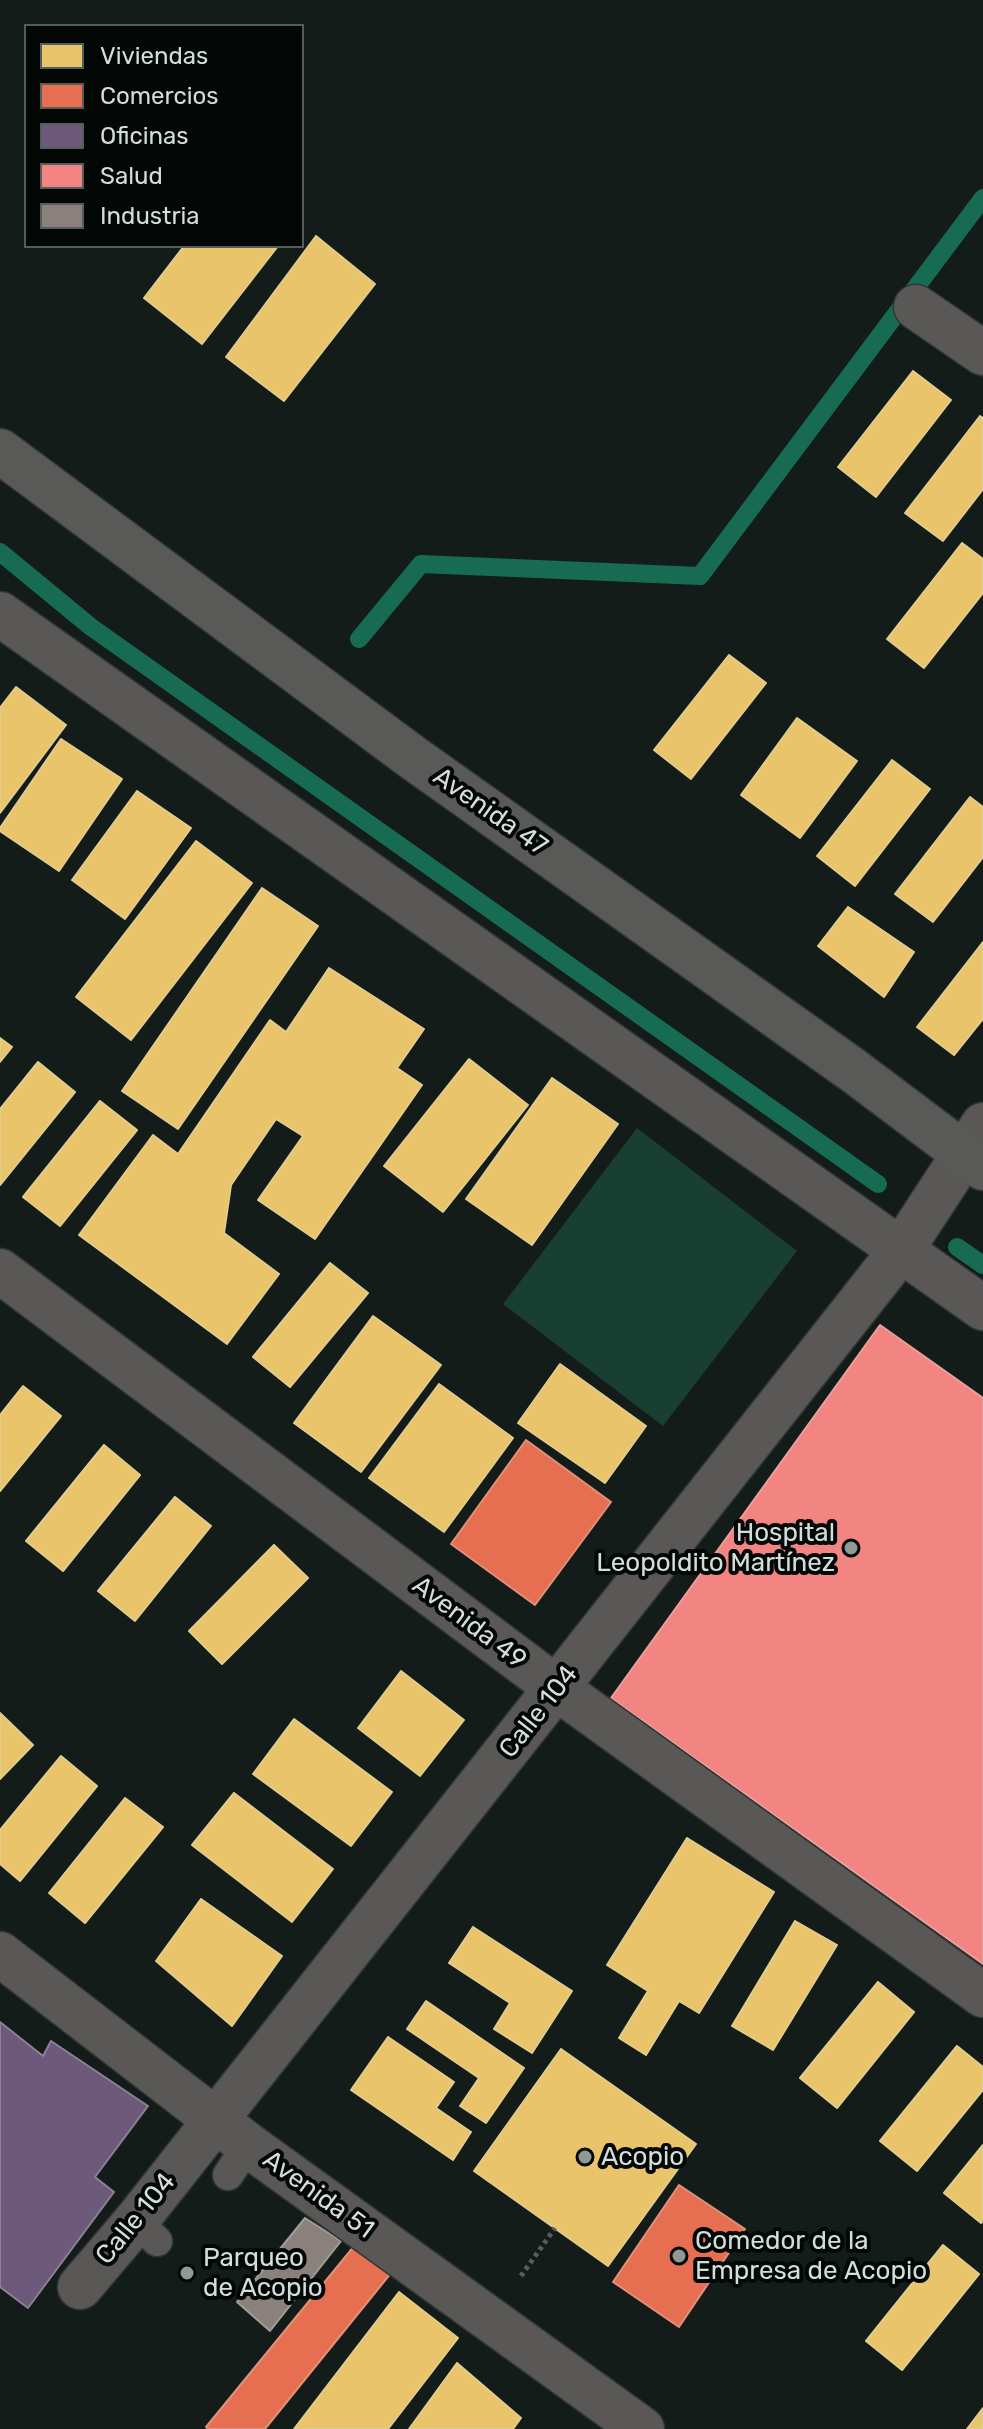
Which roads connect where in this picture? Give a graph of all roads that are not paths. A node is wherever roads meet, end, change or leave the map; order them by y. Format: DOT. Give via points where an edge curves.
graph roads {
  1 [pos="916,307"];
  2 [pos="983,353"];
  3 [pos="0,451"];
  4 [pos="0,614"];
  5 [pos="976,1149"];
  6 [pos="902,1249"];
  7 [pos="0,1271"];
  8 [pos="983,1308"];
  9 [pos="558,1689"];
  10 [pos="0,1954"];
  11 [pos="983,1995"];
  12 [pos="231,2146"];
  13 [pos="80,2287"];
  14 [pos="642,2429"];
  1 -- 2 [label="street"];
  3 -- 5 [label="main road, Avenida 47" via="412,757 854,1071"];
  4 -- 6 [label="street"];
  5 -- 6 [label="street, Calle 104"];
  6 -- 8 [label="street"];
  6 -- 9 [label="street, Calle 104"];
  7 -- 9 [label="street, Avenida 49"];
  9 -- 11 [label="street, Avenida 49"];
  9 -- 12 [label="street, Calle 104"];
  10 -- 12 [label="street, Avenida 51"];
  12 -- 13 [label="street, Calle 104" via="147,2231"];
  12 -- 14 [label="street, Avenida 51"];
}
